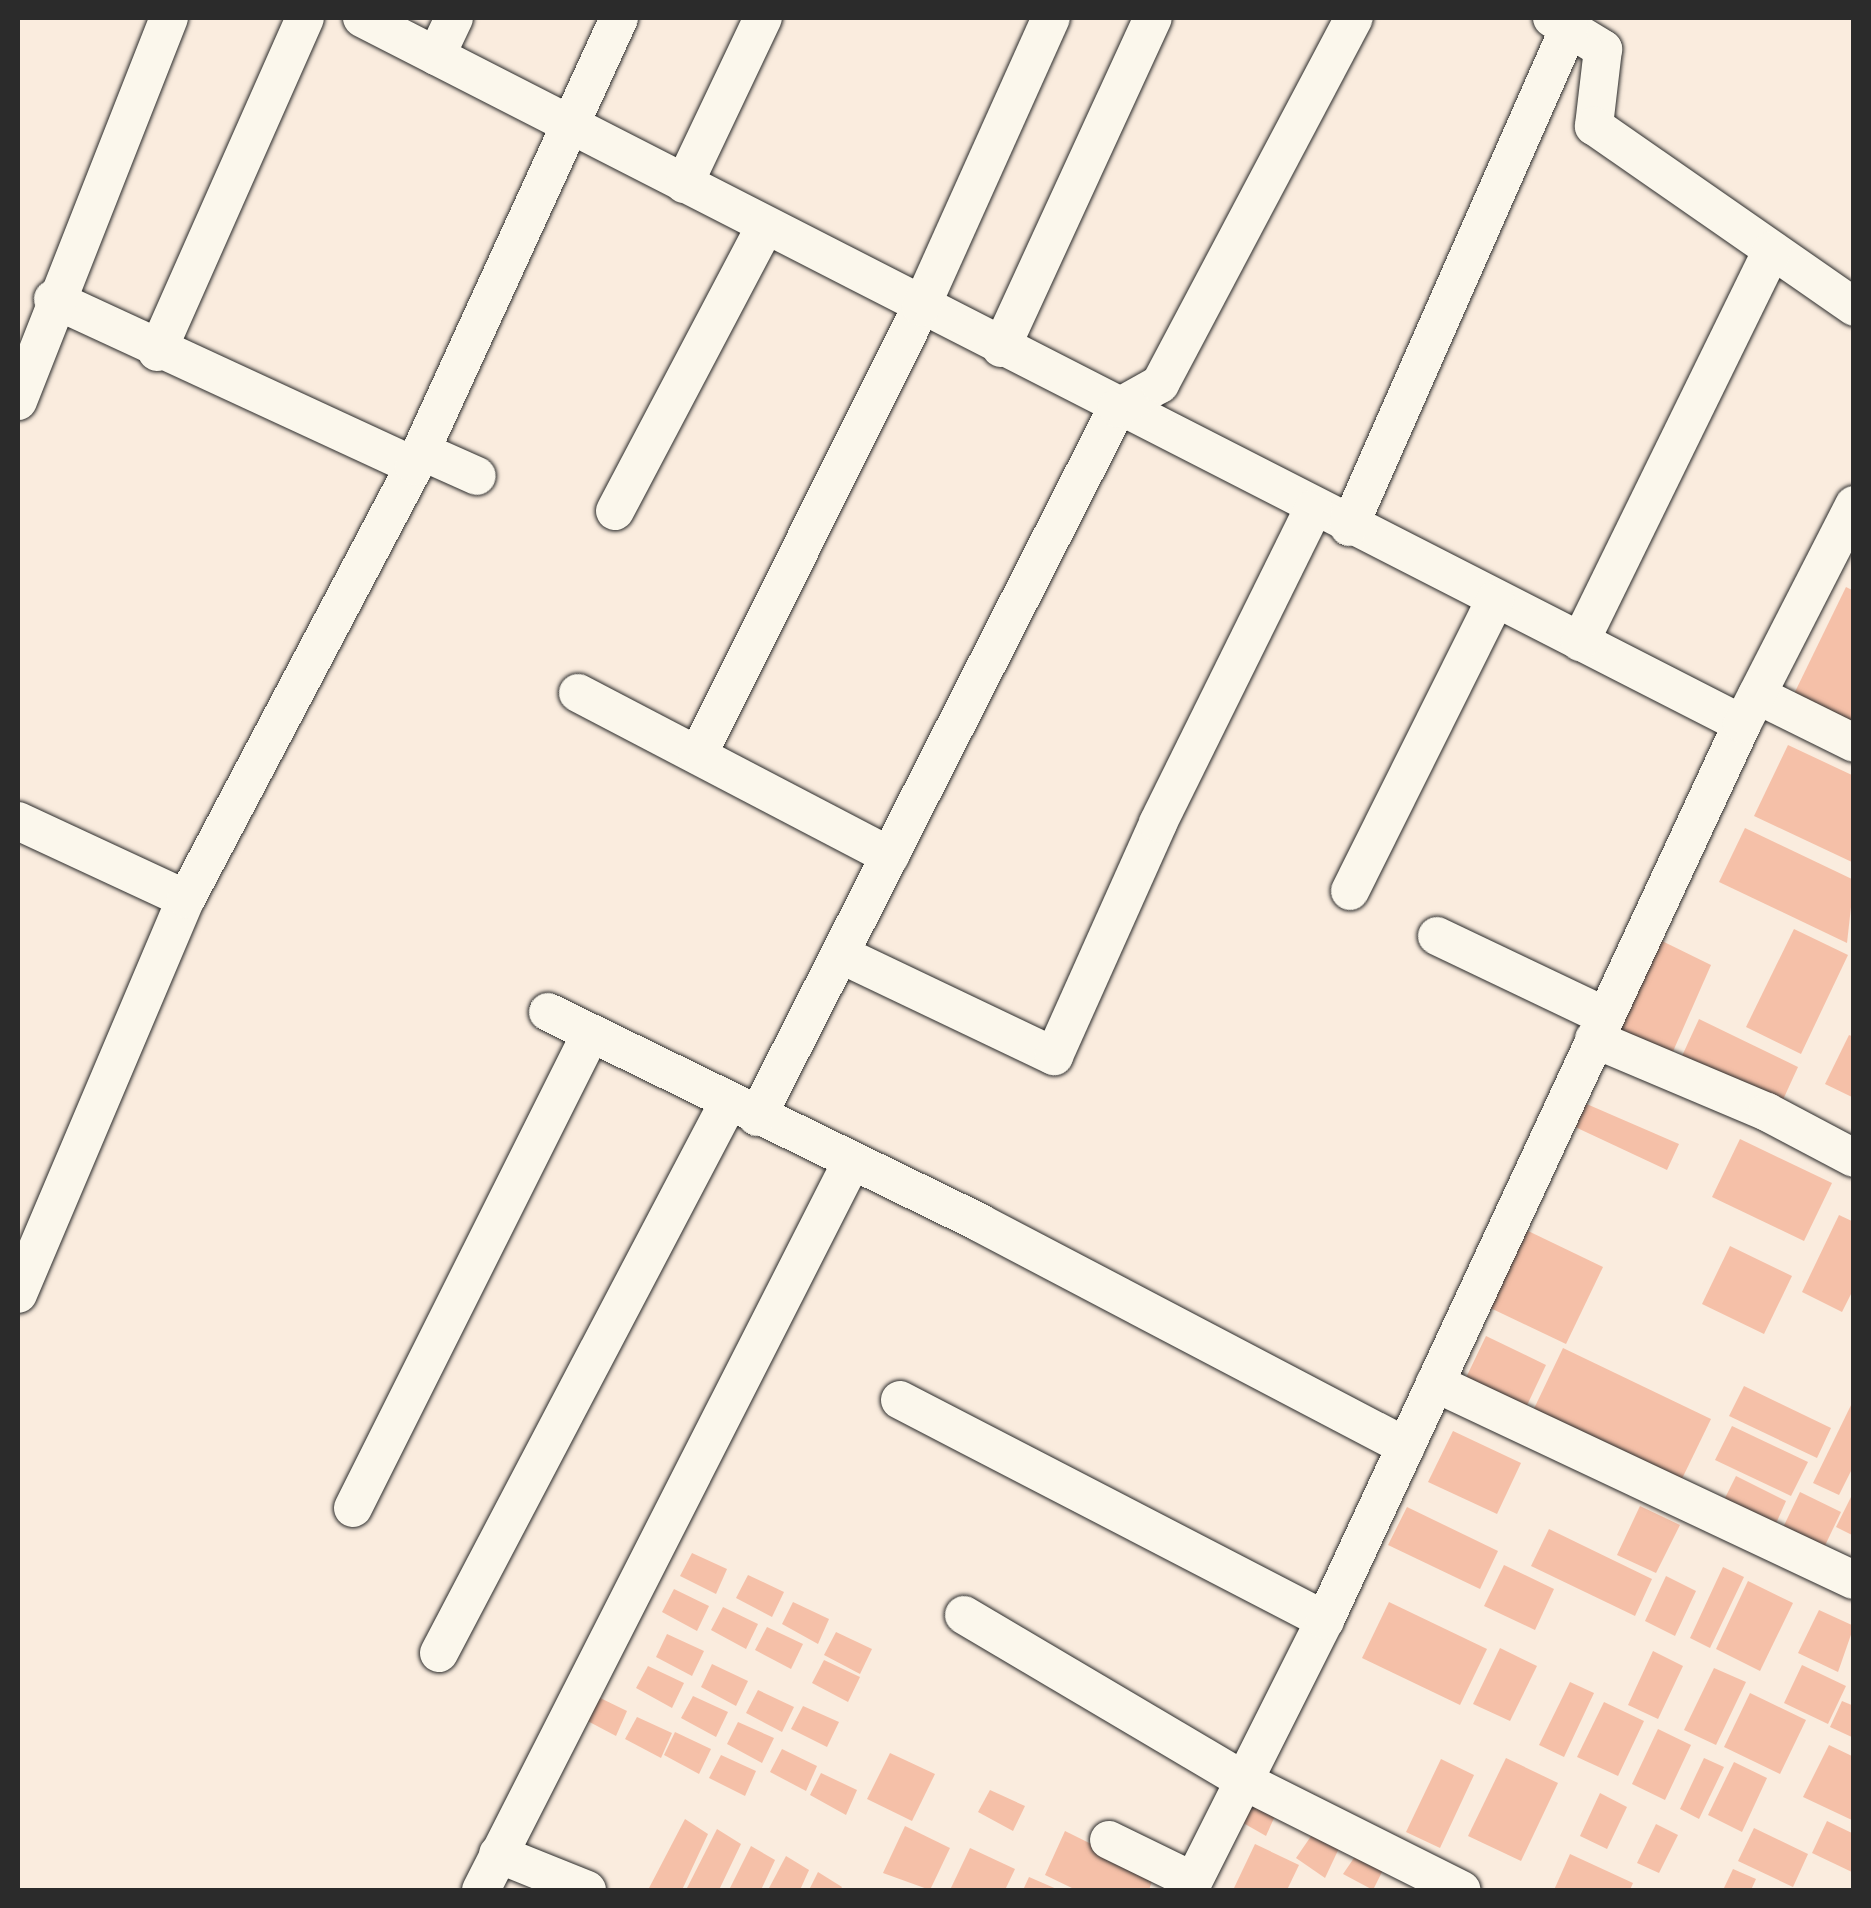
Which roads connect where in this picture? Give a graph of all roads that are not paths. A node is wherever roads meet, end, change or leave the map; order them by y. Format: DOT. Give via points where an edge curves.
graph roads {
  1 [pos="169,18"];
  2 [pos="305,18"];
  3 [pos="362,18"];
  4 [pos="454,18"];
  5 [pos="619,18"];
  6 [pos="763,18"];
  7 [pos="1051,18"];
  8 [pos="1153,18"];
  9 [pos="1354,18"];
  10 [pos="1560,23"];
  11 [pos="436,56"];
  12 [pos="572,127"];
  13 [pos="684,184"];
  14 [pos="765,226"];
  15 [pos="1772,250"];
  16 [pos="53,299"];
  17 [pos="1854,306"];
  18 [pos="921,307"];
  19 [pos="1000,348"];
  20 [pos="26,350"];
  21 [pos="157,352"];
  22 [pos="18,401"];
  23 [pos="1117,408"];
  24 [pos="418,459"];
  25 [pos="477,476"];
  26 [pos="1854,505"];
  27 [pos="1313,510"];
  28 [pos="615,511"];
  29 [pos="1349,528"];
  30 [pos="1495,600"];
  31 [pos="1580,642"];
  32 [pos="578,693"];
  33 [pos="1750,709"];
  34 [pos="1854,744"];
  35 [pos="698,755"];
  36 [pos="18,822"];
  37 [pos="890,856"];
  38 [pos="1350,891"];
  39 [pos="186,899"];
  40 [pos="1437,936"];
  41 [pos="842,954"];
  42 [pos="548,1012"];
  43 [pos="1599,1028"];
  44 [pos="591,1033"];
  45 [pos="742,1110"];
  46 [pos="1854,1158"];
  47 [pos="852,1161"];
  48 [pos="18,1294"];
  49 [pos="1435,1383"];
  50 [pos="900,1400"];
  51 [pos="1406,1447"];
  52 [pos="352,1508"];
  53 [pos="1854,1580"];
  54 [pos="964,1615"];
  55 [pos="1325,1620"];
  56 [pos="439,1653"];
  57 [pos="1246,1782"];
  58 [pos="1109,1840"];
  59 [pos="498,1854"];
  60 [pos="1191,1886"];
  61 [pos="480,1890"];
  62 [pos="587,1890"];
  63 [pos="1462,1890"];
  1 -- 16 [label="street"];
  2 -- 21 [label="street"];
  3 -- 11 [label="street"];
  4 -- 11 [label="street"];
  5 -- 12 [label="street"];
  6 -- 13 [label="street"];
  7 -- 18 [label="street"];
  8 -- 19 [label="street"];
  9 -- 23 [label="street" via="1160,384"];
  10 -- 15 [label="street" via="1602,49 1594,126"];
  10 -- 29 [label="street"];
  11 -- 12 [label="street"];
  12 -- 13 [label="street"];
  12 -- 24 [label="street"];
  13 -- 14 [label="street"];
  14 -- 18 [label="street"];
  14 -- 28 [label="street"];
  15 -- 17 [label="street"];
  15 -- 31 [label="street"];
  16 -- 20 [label="street"];
  16 -- 21 [label="street"];
  18 -- 19 [label="street"];
  18 -- 35 [label="street"];
  19 -- 23 [label="street"];
  20 -- 22 [label="street"];
  21 -- 24 [label="street"];
  23 -- 27 [label="street"];
  23 -- 37 [label="street"];
  24 -- 25 [label="street"];
  24 -- 39 [label="street"];
  26 -- 33 [label="street"];
  27 -- 29 [label="street"];
  27 -- 41 [label="street" via="1158,824 1054,1056"];
  29 -- 30 [label="street"];
  30 -- 31 [label="street"];
  30 -- 38 [label="street"];
  31 -- 33 [label="street"];
  32 -- 35 [label="street"];
  33 -- 34 [label="street"];
  33 -- 43 [label="street"];
  35 -- 37 [label="street"];
  36 -- 39 [label="street"];
  37 -- 41 [label="street"];
  39 -- 48 [label="street"];
  40 -- 43 [label="street"];
  41 -- 45 [label="street"];
  42 -- 44 [label="street"];
  43 -- 46 [label="street"];
  43 -- 49 [label="street"];
  44 -- 45 [label="street"];
  44 -- 52 [label="street"];
  45 -- 47 [label="street"];
  45 -- 56 [label="street"];
  47 -- 51 [label="street"];
  47 -- 59 [label="street"];
  49 -- 51 [label="street"];
  49 -- 53 [label="street"];
  50 -- 55 [label="street"];
  51 -- 55 [label="street"];
  54 -- 57 [label="street"];
  55 -- 57 [label="street"];
  57 -- 60 [label="street"];
  57 -- 63 [label="street"];
  58 -- 60 [label="street"];
  59 -- 61 [label="street"];
  59 -- 62 [label="street"];
}
